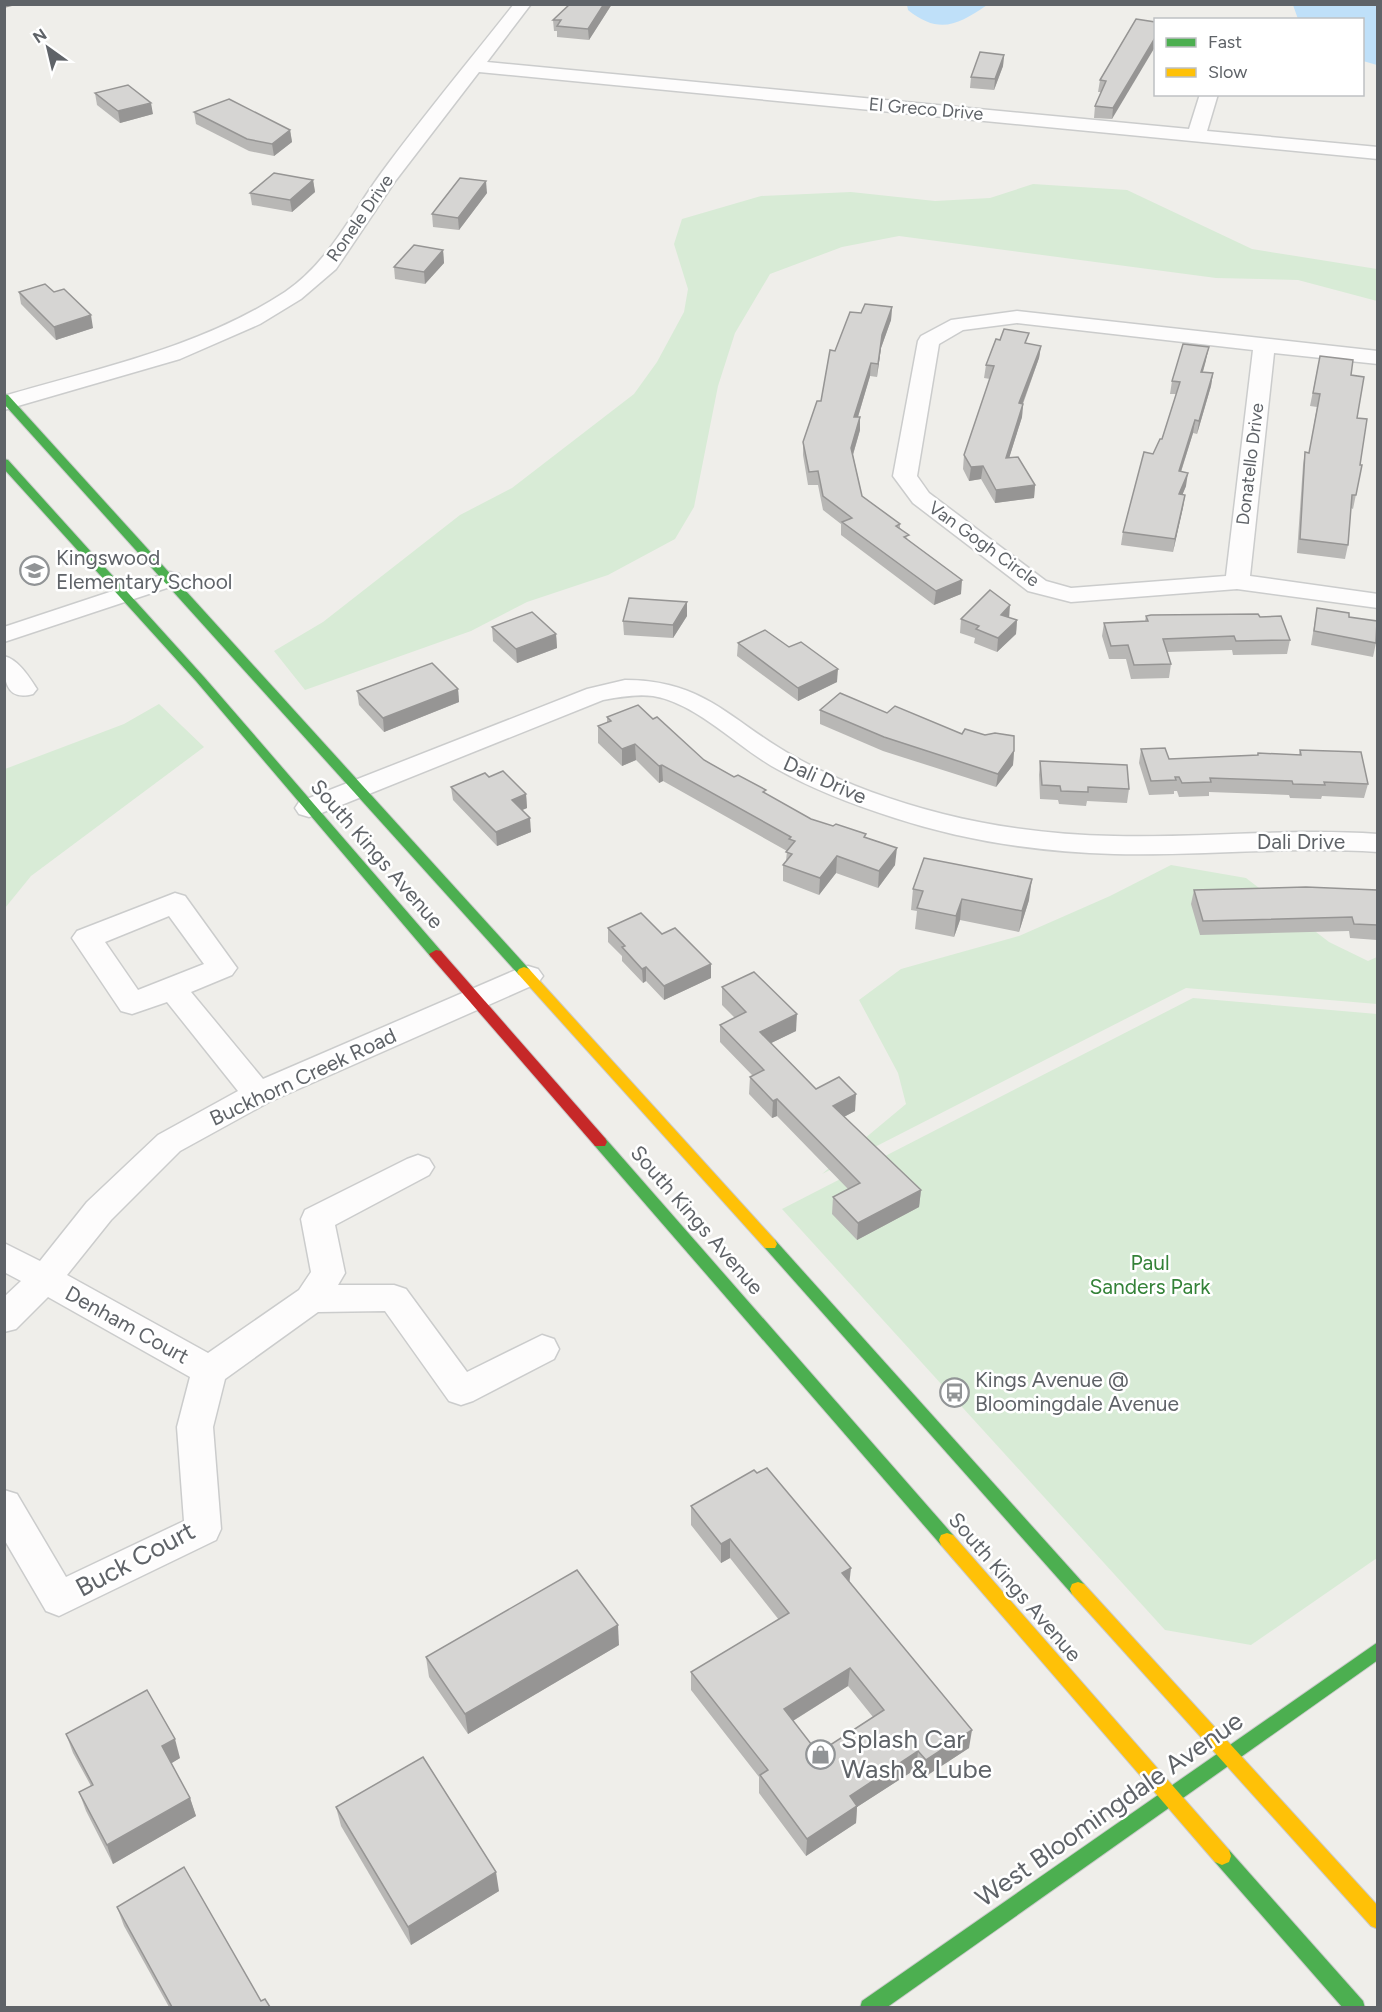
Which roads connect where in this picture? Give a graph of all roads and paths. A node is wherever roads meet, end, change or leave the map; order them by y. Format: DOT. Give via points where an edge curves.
graph roads {
  1 [pos="523,4"];
  2 [pos="474,66"];
  3 [pos="1208,96"];
  4 [pos="1196,135"];
  5 [pos="1377,153"];
  6 [pos="1264,345"];
  7 [pos="1377,358"];
  8 [pos="6,400"];
  9 [pos="4,462"];
  10 [pos="170,579"];
  11 [pos="1237,582"];
  12 [pos="124,595"];
  13 [pos="1377,601"];
  14 [pos="4,635"];
  15 [pos="4,664"];
  16 [pos="24,689"];
  17 [pos="357,789"];
  18 [pos="309,807"];
  19 [pos="1377,843"];
  20 [pos="528,976"];
  21 [pos="172,988"];
  22 [pos="476,998"];
  23 [pos="258,1094"];
  24 [pos="418,1167"];
  25 [pos="4,1256"];
  26 [pos="45,1280"];
  27 [pos="311,1299"];
  28 [pos="4,1319"];
  29 [pos="542,1349"];
  30 [pos="209,1371"];
  31 [pos="4,1505"];
  32 [pos="1377,1650"];
  33 [pos="1227,1755"];
  34 [pos="1169,1796"];
  35 [pos="1377,1920"];
  36 [pos="869,2007"];
  37 [pos="1356,2007"];
  1 -- 2 [label="street, Ronele Drive"];
  2 -- 4 [label="street, El Greco Drive"];
  2 -- 8 [label="street, Ronele Drive" via="388,177 329,265 294,295 253,320 201,343"];
  3 -- 4 [label="street"];
  4 -- 5 [label="street, El Greco Drive"];
  6 -- 7 [label="street, Van Gogh Circle"];
  6 -- 11 [label="street, Donatello Drive"];
  6 -- 11 [label="street, Van Gogh Circle" via="1017,317 958,324 929,341 905,476 921,498 1037,586 1071,595"];
  8 -- 10 [label="main road, South Kings Avenue"];
  9 -- 12 [label="main road, South Kings Avenue"];
  10 -- 12 [label="street"];
  10 -- 17 [label="main road, South Kings Avenue"];
  11 -- 13 [label="street, Van Gogh Circle"];
  12 -- 14 [label="street"];
  12 -- 18 [label="main road, South Kings Avenue"];
  15 -- 16 [label="street"];
  17 -- 18 [label="street, Dali Drive"];
  17 -- 19 [label="street, Dali Drive" via="596,694 646,688 692,699 772,755 826,783 907,813 967,829 1079,844 1312,840"];
  17 -- 20 [label="main road, South Kings Avenue"];
  18 -- 22 [label="main road, South Kings Avenue"];
  20 -- 22 [label="street, Buckhorn Creek Road"];
  20 -- 33 [label="main road, South Kings Avenue"];
  21 -- 23 [label="street"];
  22 -- 23 [label="street, Buckhorn Creek Road"];
  22 -- 34 [label="main road, South Kings Avenue"];
  23 -- 26 [label="street, Buckhorn Creek Road" via="169,1143 99,1211"];
  24 -- 27 [label="street" via="317,1219 328,1273"];
  25 -- 26 [label="street, Denham Court"];
  26 -- 28 [label="street, Buckhorn Creek Road"];
  26 -- 30 [label="street, Denham Court"];
  27 -- 29 [label="street" via="394,1298 461,1391"];
  27 -- 30 [label="street"];
  30 -- 31 [label="street, Buck Court" via="195,1427 203,1529 59,1599"];
  32 -- 33 [label="main road, West Bloomingdale Avenue"];
  33 -- 34 [label="main road, West Bloomingdale Avenue"];
  33 -- 35 [label="main road, South Kings Avenue"];
  34 -- 36 [label="main road, West Bloomingdale Avenue"];
  34 -- 37 [label="main road, South Kings Avenue"];
}
